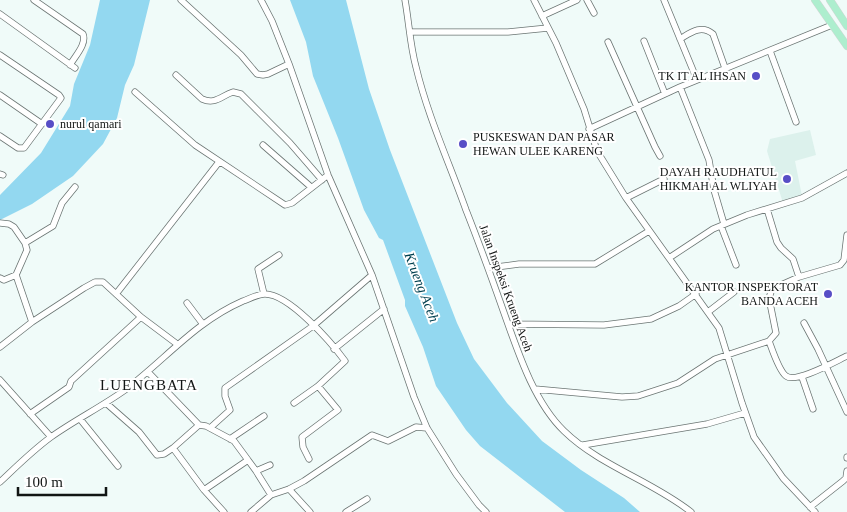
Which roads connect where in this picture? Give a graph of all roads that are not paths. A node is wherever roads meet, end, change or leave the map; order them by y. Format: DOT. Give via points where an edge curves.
graph roads {
  1 [pos="34,0"];
  2 [pos="181,0"];
  3 [pos="261,0"];
  4 [pos="405,0"];
  5 [pos="534,0"];
  6 [pos="577,0"];
  7 [pos="587,0"];
  8 [pos="664,0"];
  9 [pos="815,0"];
  10 [pos="830,0"];
  11 [pos="594,13"];
  12 [pos="0,14"];
  13 [pos="844,15"];
  14 [pos="542,16"];
  15 [pos="832,25"];
  16 [pos="847,26"];
  17 [pos="548,28"];
  18 [pos="410,32"];
  19 [pos="680,39"];
  20 [pos="644,41"];
  21 [pos="608,42"];
  22 [pos="847,46"];
  23 [pos="770,50"];
  24 [pos="0,55"];
  25 [pos="289,64"];
  26 [pos="725,68"];
  27 [pos="176,74"];
  28 [pos="697,80"];
  29 [pos="680,87"];
  30 [pos="135,92"];
  31 [pos="665,94"];
  32 [pos="0,95"];
  33 [pos="638,107"];
  34 [pos="796,122"];
  35 [pos="42,124"];
  36 [pos="590,129"];
  37 [pos="0,136"];
  38 [pos="263,145"];
  39 [pos="660,156"];
  40 [pos="219,162"];
  41 [pos="847,172"];
  42 [pos="328,174"];
  43 [pos="664,179"];
  44 [pos="322,180"];
  45 [pos="75,187"];
  46 [pos="311,187"];
  47 [pos="626,198"];
  48 [pos="767,209"];
  49 [pos="0,223"];
  50 [pos="723,225"];
  51 [pos="649,231"];
  52 [pos="847,235"];
  53 [pos="25,243"];
  54 [pos="279,255"];
  55 [pos="668,258"];
  56 [pos="736,265"];
  57 [pos="488,268"];
  58 [pos="16,275"];
  59 [pos="372,275"];
  60 [pos="0,278"];
  61 [pos="799,278"];
  62 [pos="734,292"];
  63 [pos="116,294"];
  64 [pos="264,294"];
  65 [pos="696,294"];
  66 [pos="187,303"];
  67 [pos="384,308"];
  68 [pos="708,312"];
  69 [pos="141,317"];
  70 [pos="32,322"];
  71 [pos="202,323"];
  72 [pos="508,324"];
  73 [pos="804,324"];
  74 [pos="313,326"];
  75 [pos="768,341"];
  76 [pos="177,344"];
  77 [pos="0,347"];
  78 [pos="334,348"];
  79 [pos="728,354"];
  80 [pos="847,356"];
  81 [pos="826,366"];
  82 [pos="148,372"];
  83 [pos="802,377"];
  84 [pos="0,380"];
  85 [pos="318,386"];
  86 [pos="535,389"];
  87 [pos="294,403"];
  88 [pos="106,404"];
  89 [pos="813,409"];
  90 [pos="847,412"];
  91 [pos="745,413"];
  92 [pos="30,414"];
  93 [pos="264,416"];
  94 [pos="80,419"];
  95 [pos="199,425"];
  96 [pos="210,428"];
  97 [pos="427,428"];
  98 [pos="51,437"];
  99 [pos="230,439"];
  100 [pos="583,445"];
  101 [pos="173,448"];
  102 [pos="309,459"];
  103 [pos="248,460"];
  104 [pos="270,465"];
  105 [pos="118,466"];
  106 [pos="256,470"];
  107 [pos="847,471"];
  108 [pos="0,482"];
  109 [pos="289,489"];
  110 [pos="204,490"];
  111 [pos="271,495"];
  112 [pos="367,499"];
  113 [pos="810,507"];
  114 [pos="224,512"];
  115 [pos="251,512"];
  116 [pos="310,512"];
  117 [pos="346,512"];
  118 [pos="486,512"];
  119 [pos="691,512"];
  120 [pos="815,512"];
  1 -- 12 [label="street" via="84,37 72,66"];
  2 -- 25 [label="street" via="257,74 268,74"];
  3 -- 25 [label="street"];
  4 -- 18 [label="street, Jalan Inspeksi Krueng Aceh"];
  5 -- 14 [label="street"];
  6 -- 14 [label="street"];
  7 -- 11 [label="street"];
  8 -- 19 [label="street"];
  9 -- 15 [label="main road"];
  10 -- 13 [label="main road"];
  13 -- 16 [label="main road"];
  14 -- 17 [label="street"];
  15 -- 22 [label="main road"];
  15 -- 23 [label="street"];
  17 -- 18 [label="street" via="508,32"];
  17 -- 36 [label="street"];
  18 -- 57 [label="street, Jalan Inspeksi Krueng Aceh" via="428,110"];
  19 -- 26 [label="street" via="700,29 709,31"];
  19 -- 28 [label="street"];
  20 -- 31 [label="street"];
  21 -- 33 [label="street"];
  23 -- 26 [label="street"];
  23 -- 34 [label="street"];
  24 -- 35 [label="street" via="59,95 60,101"];
  25 -- 42 [label="street"];
  26 -- 28 [label="street"];
  27 -- 44 [label="street" via="207,102 215,102 233,92 241,94 290,142"];
  28 -- 29 [label="street"];
  29 -- 31 [label="street"];
  29 -- 50 [label="street" via="709,160"];
  30 -- 40 [label="street"];
  31 -- 33 [label="street"];
  32 -- 35 [label="street"];
  33 -- 36 [label="street"];
  33 -- 39 [label="street"];
  35 -- 37 [label="street" via="22,149"];
  36 -- 47 [label="street" via="597,151"];
  38 -- 46 [label="street"];
  40 -- 46 [label="street" via="285,205"];
  40 -- 63 [label="street"];
  41 -- 48 [label="street" via="802,198"];
  42 -- 44 [label="street"];
  42 -- 59 [label="street"];
  43 -- 47 [label="street"];
  44 -- 46 [label="street"];
  45 -- 53 [label="street" via="62,203 54,226"];
  47 -- 51 [label="street"];
  48 -- 50 [label="street"];
  48 -- 61 [label="street" via="777,242 793,259"];
  49 -- 53 [label="street" via="14,227"];
  50 -- 55 [label="street"];
  50 -- 56 [label="street"];
  51 -- 55 [label="street"];
  51 -- 57 [label="street" via="595,264 519,264"];
  52 -- 61 [label="street" via="844,260 840,265"];
  53 -- 58 [label="street" via="26,254"];
  54 -- 64 [label="street" via="258,269"];
  55 -- 65 [label="street"];
  57 -- 72 [label="street, Jalan Inspeksi Krueng Aceh"];
  58 -- 60 [label="street" via="4,280"];
  58 -- 70 [label="street"];
  59 -- 67 [label="street"];
  59 -- 74 [label="street"];
  61 -- 75 [label="street" via="770,292 776,333"];
  62 -- 68 [label="street"];
  63 -- 69 [label="street"];
  63 -- 70 [label="street" via="103,282 94,282"];
  64 -- 71 [label="street" via="230,307"];
  64 -- 74 [label="street" via="283,299 297,308"];
  65 -- 68 [label="street"];
  65 -- 72 [label="street" via="651,319 604,325"];
  66 -- 71 [label="street"];
  67 -- 78 [label="street"];
  67 -- 97 [label="street"];
  68 -- 79 [label="street" via="719,328"];
  69 -- 76 [label="street"];
  69 -- 92 [label="street" via="71,381 69,387"];
  70 -- 77 [label="street"];
  71 -- 76 [label="street"];
  72 -- 86 [label="street, Jalan Inspeksi Krueng Aceh"];
  73 -- 81 [label="street"];
  74 -- 78 [label="street"];
  74 -- 96 [label="street" via="225,388 230,410"];
  75 -- 79 [label="street"];
  75 -- 83 [label="street" via="784,375"];
  76 -- 82 [label="street"];
  78 -- 85 [label="street" via="344,363"];
  79 -- 86 [label="street" via="705,364 678,383 638,396"];
  79 -- 91 [label="street"];
  80 -- 81 [label="street"];
  81 -- 83 [label="street"];
  81 -- 90 [label="street"];
  82 -- 88 [label="street"];
  82 -- 95 [label="street"];
  83 -- 89 [label="street"];
  84 -- 92 [label="street"];
  85 -- 87 [label="street"];
  85 -- 102 [label="street" via="338,410 302,436"];
  86 -- 100 [label="street, Jalan Inspeksi Krueng Aceh" via="564,431"];
  88 -- 94 [label="street"];
  88 -- 101 [label="street" via="139,432 157,455"];
  91 -- 100 [label="street" via="679,429"];
  91 -- 113 [label="street" via="760,446"];
  92 -- 98 [label="street"];
  93 -- 99 [label="street"];
  94 -- 98 [label="street"];
  94 -- 105 [label="street"];
  95 -- 96 [label="street"];
  95 -- 101 [label="street"];
  96 -- 99 [label="street"];
  97 -- 109 [label="street" via="411,428 388,441 372,435"];
  97 -- 118 [label="street" via="456,474"];
  98 -- 108 [label="street"];
  99 -- 103 [label="street" via="238,444"];
  100 -- 119 [label="street, Jalan Inspeksi Krueng Aceh"];
  101 -- 110 [label="street"];
  103 -- 106 [label="street"];
  103 -- 110 [label="street"];
  104 -- 106 [label="street"];
  106 -- 111 [label="street"];
  107 -- 113 [label="street" via="844,481"];
  109 -- 111 [label="street"];
  109 -- 116 [label="street"];
  110 -- 114 [label="street"];
  111 -- 115 [label="street"];
  112 -- 117 [label="street"];
  113 -- 120 [label="street"];
}
